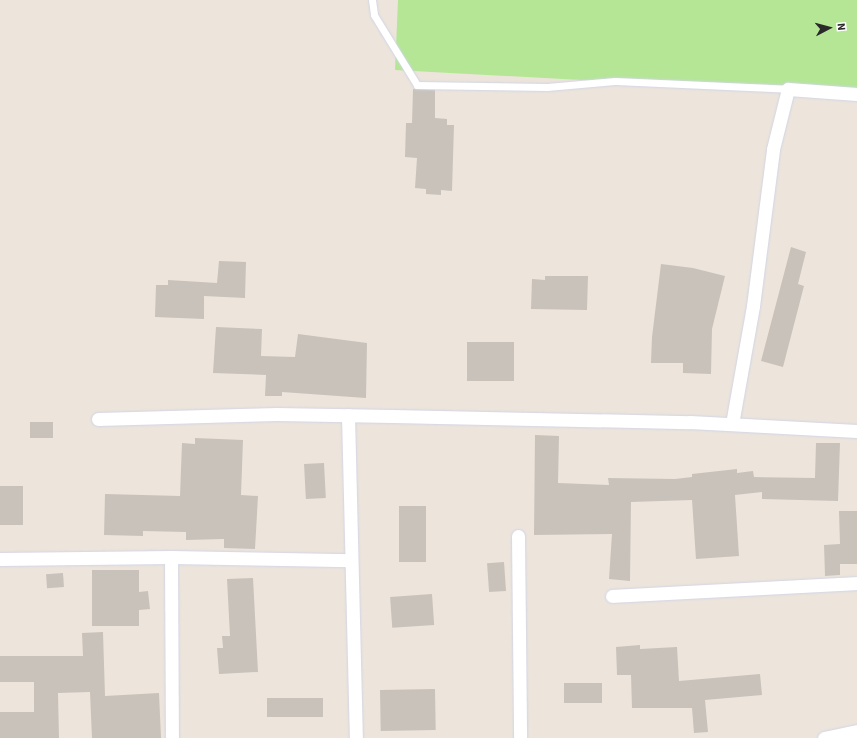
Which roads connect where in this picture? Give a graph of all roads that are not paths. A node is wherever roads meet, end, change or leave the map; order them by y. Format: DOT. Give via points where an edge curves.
graph roads {
  1 [pos="372,0"];
  2 [pos="788,89"];
  3 [pos="857,94"];
  4 [pos="348,415"];
  5 [pos="98,419"];
  6 [pos="732,424"];
  7 [pos="857,431"];
  8 [pos="518,536"];
  9 [pos="171,557"];
  10 [pos="0,559"];
  11 [pos="351,560"];
  12 [pos="857,582"];
  13 [pos="612,596"];
  14 [pos="857,730"];
  15 [pos="172,738"];
  16 [pos="356,738"];
  17 [pos="520,738"];
  18 [pos="824,738"];
  1 -- 2 [label="lane" via="374,15 417,85 547,87 615,81"];
  2 -- 3 [label="street"];
  2 -- 6 [label="street" via="773,149 753,306"];
  4 -- 5 [label="street" via="276,414"];
  4 -- 6 [label="street"];
  4 -- 11 [label="street"];
  6 -- 7 [label="street"];
  8 -- 17 [label="street"];
  9 -- 10 [label="street"];
  9 -- 11 [label="street"];
  9 -- 15 [label="street"];
  11 -- 16 [label="street"];
  12 -- 13 [label="street"];
  14 -- 18 [label="street"];
}
